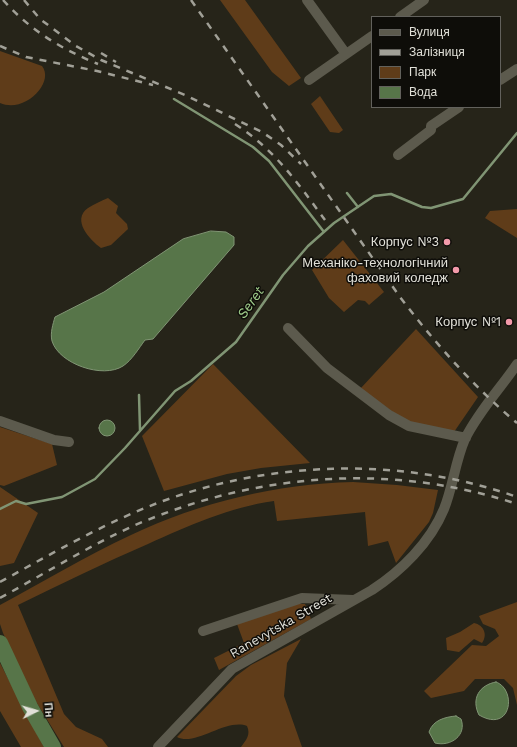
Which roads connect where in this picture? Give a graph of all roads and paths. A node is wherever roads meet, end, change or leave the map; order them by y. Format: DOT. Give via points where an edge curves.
graph roads {
  1 [pos="307,0"];
  2 [pos="424,0"];
  3 [pos="412,4"];
  4 [pos="401,16"];
  5 [pos="371,37"];
  6 [pos="346,54"];
  7 [pos="517,69"];
  8 [pos="501,79"];
  9 [pos="309,80"];
  10 [pos="458,108"];
  11 [pos="398,155"];
  12 [pos="288,328"];
  13 [pos="517,364"];
  14 [pos="0,421"];
  15 [pos="466,438"];
  16 [pos="68,442"];
  17 [pos="353,600"];
  18 [pos="203,631"];
  19 [pos="158,747"];
  1 -- 6 [label="street"];
  2 -- 3 [label="street"];
  3 -- 4 [label="street"];
  5 -- 6 [label="street"];
  6 -- 9 [label="street"];
  7 -- 8 [label="street"];
  10 -- 11 [label="street" via="431,126 431,130"];
  12 -- 15 [label="street" via="327,368 389,415 409,426"];
  13 -- 15 [label="street, Ranevytska Street" via="478,417"];
  14 -- 16 [label="street" via="54,440"];
  15 -- 17 [label="street, Ranevytska Street" via="460,450 444,509 433,529 398,570 372,590"];
  17 -- 18 [label="street, Ranevytska Street" via="302,598"];
  17 -- 19 [label="street, Ranevytska Street" via="232,669"];
}
